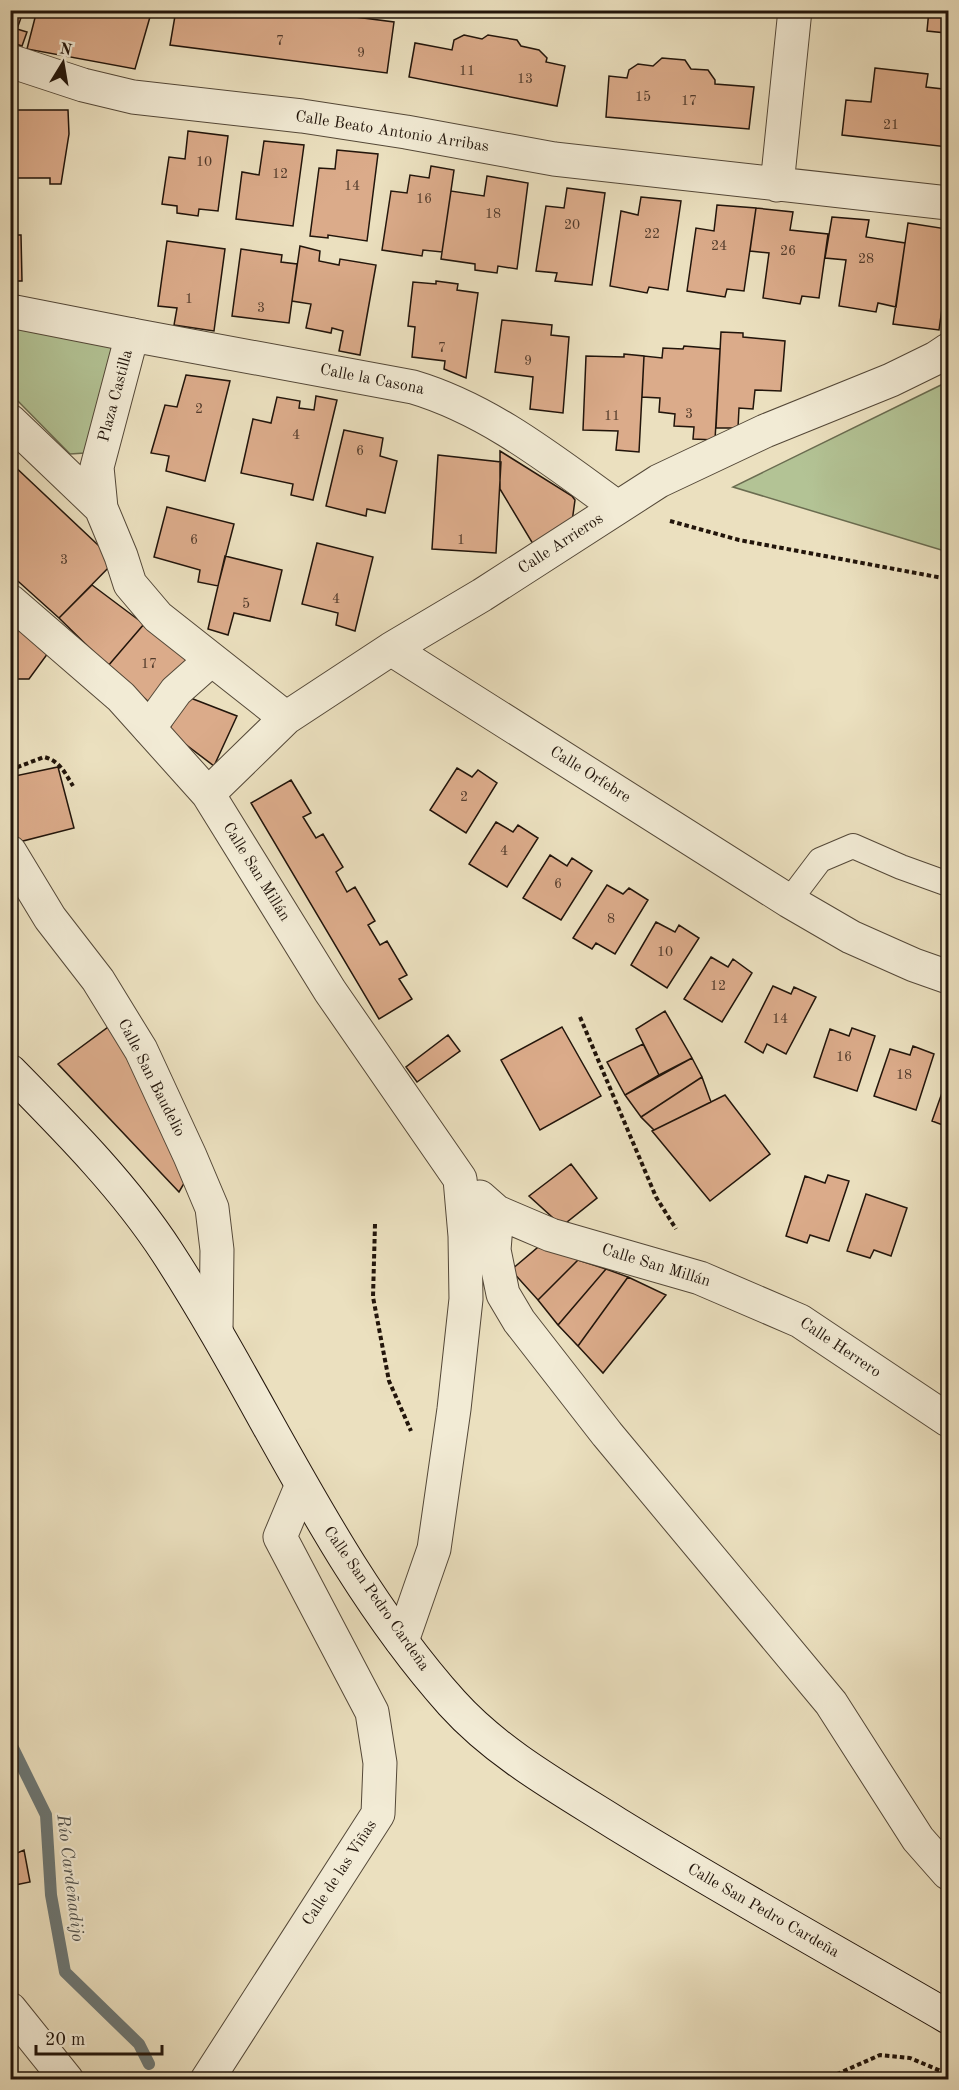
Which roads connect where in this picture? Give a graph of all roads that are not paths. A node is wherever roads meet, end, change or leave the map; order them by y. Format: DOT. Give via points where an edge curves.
graph roads {
  1 [pos="795,10"];
  2 [pos="10,60"];
  3 [pos="777,185"];
  4 [pos="948,203"];
  5 [pos="10,311"];
  6 [pos="132,335"];
  7 [pos="948,350"];
  8 [pos="10,421"];
  9 [pos="617,507"];
  10 [pos="101,508"];
  11 [pos="10,601"];
  12 [pos="391,649"];
  13 [pos="211,660"];
  14 [pos="286,718"];
  15 [pos="149,728"];
  16 [pos="208,794"];
  17 [pos="10,852"];
  18 [pos="948,884"];
  19 [pos="789,901"];
  20 [pos="948,977"];
  21 [pos="10,1071"];
  22 [pos="460,1179"];
  23 [pos="497,1212"];
  24 [pos="726,1288"];
  25 [pos="216,1331"];
  26 [pos="948,1420"];
  27 [pos="301,1486"];
  28 [pos="402,1641"];
  29 [pos="948,1873"];
  30 [pos="10,2009"];
  31 [pos="948,2017"];
  32 [pos="67,2079"];
  33 [pos="207,2079"];
  1 -- 3 [label="street"];
  2 -- 3 [label="street, Calle Beato Antonio Arribas" via="82,85 133,97 302,116 554,159"];
  3 -- 4 [label="street, Calle Beato Antonio Arribas"];
  5 -- 6 [label="street, Plaza Castilla"];
  6 -- 9 [label="street, Calle la Casona" via="413,387 441,396 512,432"];
  6 -- 10 [label="street, Plaza Castilla" via="97,467"];
  7 -- 9 [label="street, Calle Arrieros" via="891,380 765,431 659,481"];
  8 -- 10 [label="street, Plaza Castilla"];
  9 -- 12 [label="street, Calle Arrieros"];
  10 -- 13 [label="street, Plaza Castilla" via="130,584 158,617"];
  11 -- 15 [label="street, Calle San Millán" via="122,697"];
  12 -- 14 [label="street, Calle Arrieros"];
  12 -- 19 [label="street, Calle Orfebre"];
  13 -- 14 [label="street, Plaza Castilla"];
  13 -- 15 [label="street" via="176,692"];
  14 -- 16 [label="street, Calle Arrieros"];
  15 -- 16 [label="street, Calle San Millán"];
  16 -- 22 [label="street, Calle San Millán" via="330,991"];
  17 -- 25 [label="street, Calle San Baudelio" via="50,918 98,980 141,1050 190,1156 212,1208 217,1250"];
  18 -- 19 [label="lane" via="853,846 820,860"];
  19 -- 20 [label="street, Calle Orfebre" via="851,937"];
  21 -- 25 [label="street, Calle San Pedro Cardeña" via="131,1203"];
  22 -- 23 [label="street, Calle San Millán"];
  22 -- 28 [label="street, Calle San Millán" via="466,1299 454,1409 434,1549"];
  23 -- 24 [label="street, Calle San Millán" via="551,1235"];
  23 -- 29 [label="street" via="494,1250 503,1294 519,1321 607,1434 831,1703 918,1839"];
  24 -- 26 [label="street, Calle Herrero" via="800,1321"];
  25 -- 27 [label="street, Calle San Pedro Cardeña"];
  27 -- 28 [label="street, Calle San Pedro Cardeña"];
  27 -- 33 [label="street, Calle de las Viñas" via="280,1537 372,1712 380,1763 378,1814"];
  28 -- 31 [label="street, Calle San Pedro Cardeña" via="454,1705 493,1742 677,1861"];
  30 -- 32 [label="street"];
}
